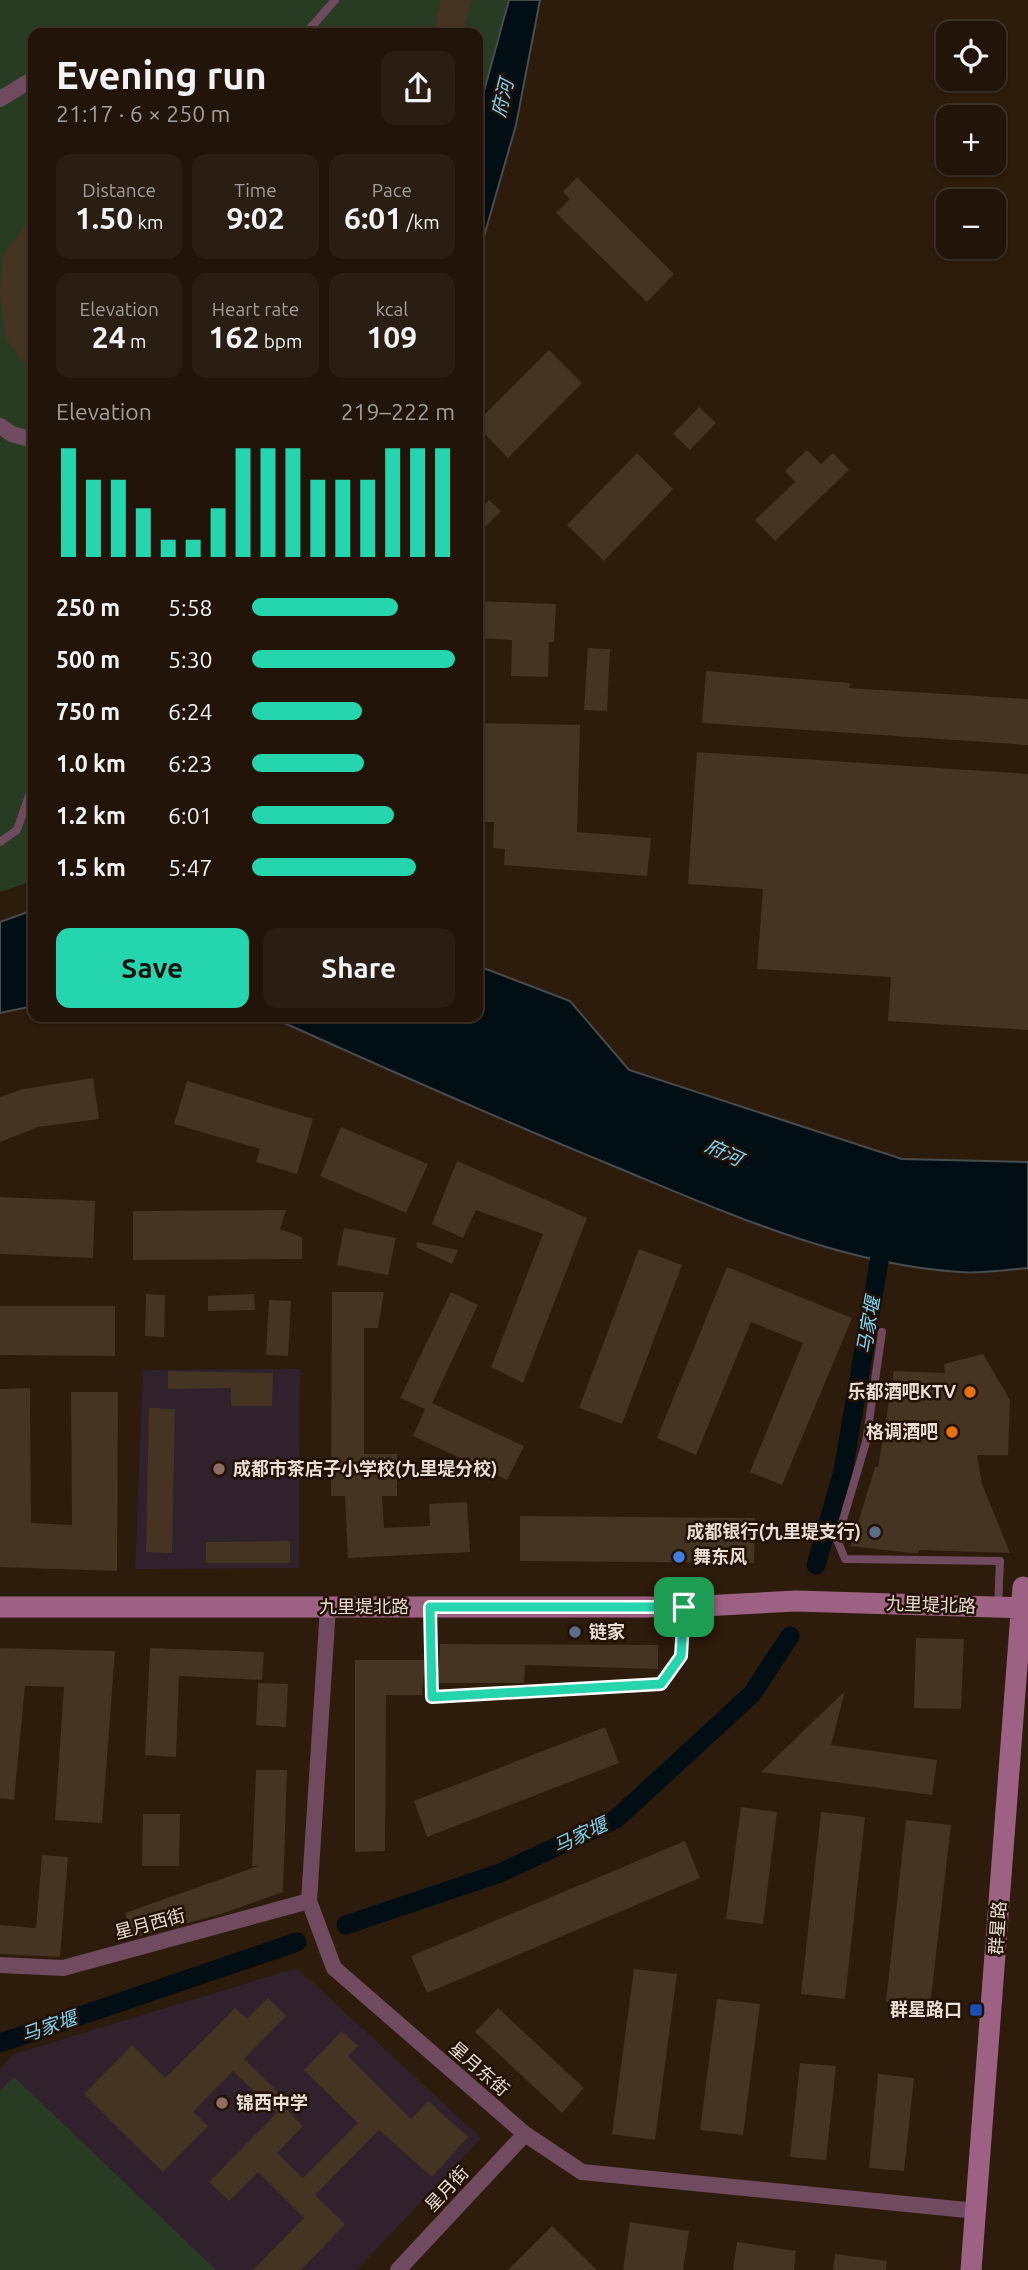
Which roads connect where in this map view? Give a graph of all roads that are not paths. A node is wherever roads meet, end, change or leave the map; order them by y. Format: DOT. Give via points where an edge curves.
graph roads {
  1 [pos="335,0"];
  2 [pos="310,28"];
  3 [pos="28,82"];
  4 [pos="0,99"];
  5 [pos="0,426"];
  6 [pos="28,439"];
  7 [pos="28,798"];
  8 [pos="0,842"];
  9 [pos="882,1332"];
  10 [pos="1024,1601"];
  11 [pos="0,1607"];
  12 [pos="328,1607"];
  13 [pos="430,1607"];
  14 [pos="684,1607"];
  15 [pos="998,1608"];
  16 [pos="309,1900"];
  17 [pos="0,1965"];
  18 [pos="525,2134"];
  19 [pos="977,2211"];
  20 [pos="398,2270"];
  21 [pos="971,2270"];
  1 -- 2 [label="lane"];
  3 -- 4 [label="street"];
  5 -- 6 [label="street"];
  7 -- 8 [label="lane" via="17,830"];
  9 -- 15 [label="lane" via="866,1442 837,1540 845,1559 1000,1561"];
  10 -- 15 [label="street, 九里堤北路"];
  10 -- 19 [label="street, 群星路"];
  11 -- 12 [label="street, 九里堤北路"];
  12 -- 13 [label="street, 九里堤北路"];
  12 -- 16 [label="street, 星月东街"];
  13 -- 14 [label="street, 九里堤北路"];
  13 -- 14 [label="lane" via="432,1697 661,1684 681,1656"];
  14 -- 15 [label="street, 九里堤北路" via="805,1601"];
  16 -- 17 [label="street, 星月西街" via="63,1968"];
  16 -- 18 [label="street, 星月东街" via="334,1968"];
  18 -- 19 [label="street, 星月东街" via="582,2172"];
  18 -- 20 [label="street, 星月街"];
  19 -- 21 [label="street, 群星路"];
}
